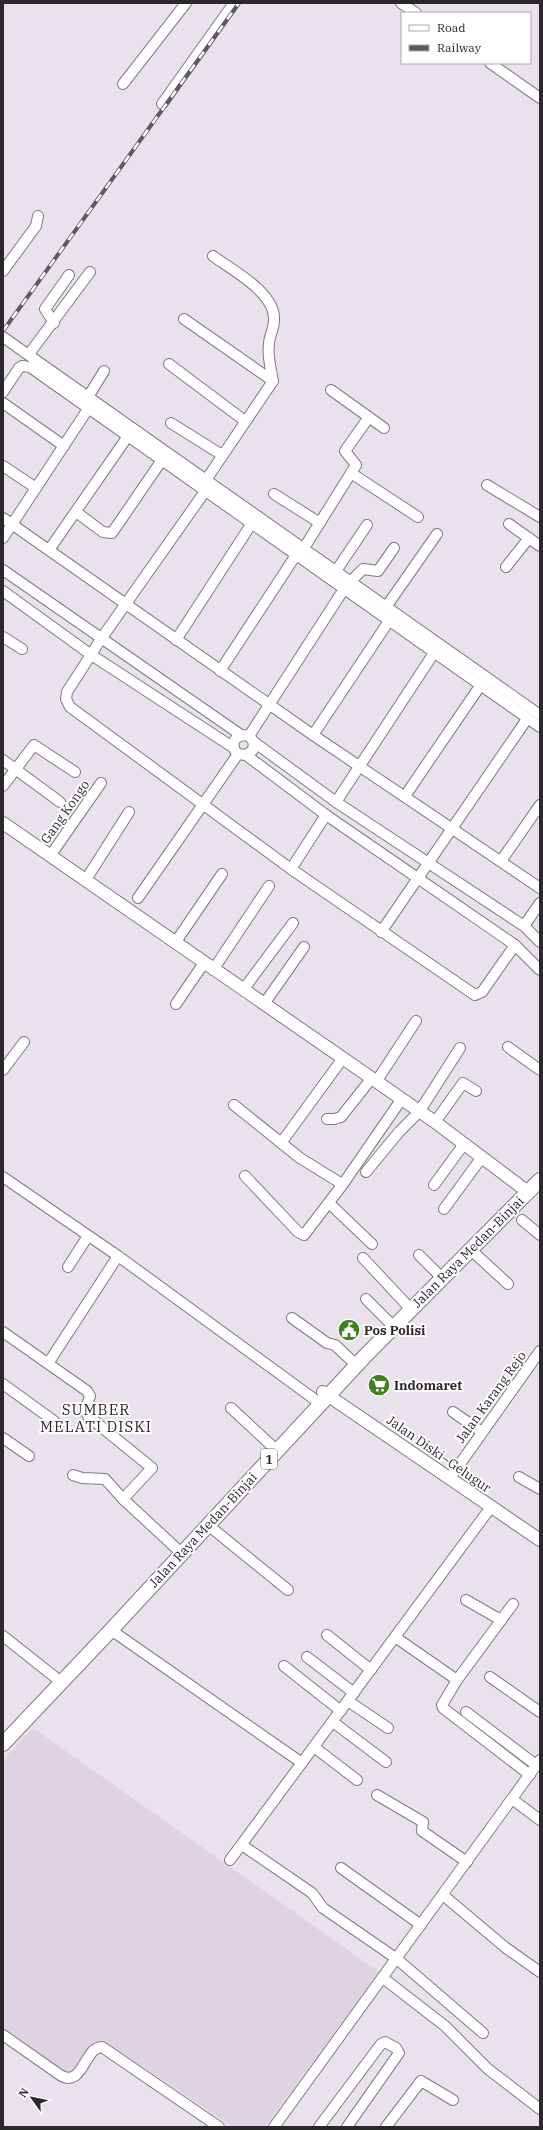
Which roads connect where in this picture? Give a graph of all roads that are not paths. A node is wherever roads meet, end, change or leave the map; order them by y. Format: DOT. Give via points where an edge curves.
graph roads {
  1 [pos="186,3"];
  2 [pos="234,3"];
  3 [pos="401,3"];
  4 [pos="414,12"];
  5 [pos="491,64"];
  6 [pos="123,84"];
  7 [pos="540,98"];
  8 [pos="162,104"];
  9 [pos="38,216"];
  10 [pos="213,256"];
  11 [pos="3,271"];
  12 [pos="90,272"];
  13 [pos="69,275"];
  14 [pos="184,319"];
  15 [pos="54,323"];
  16 [pos="3,337"];
  17 [pos="26,353"];
  18 [pos="169,364"];
  19 [pos="104,371"];
  20 [pos="3,380"];
  21 [pos="273,381"];
  22 [pos="331,390"];
  23 [pos="3,392"];
  24 [pos="88,398"];
  25 [pos="3,403"];
  26 [pos="88,408"];
  27 [pos="369,417"];
  28 [pos="245,421"];
  29 [pos="171,423"];
  30 [pos="384,428"];
  31 [pos="128,436"];
  32 [pos="64,446"];
  33 [pos="222,455"];
  34 [pos="162,460"];
  35 [pos="3,466"];
  36 [pos="351,473"];
  37 [pos="206,485"];
  38 [pos="487,485"];
  39 [pos="36,488"];
  40 [pos="274,494"];
  41 [pos="76,512"];
  42 [pos="418,517"];
  43 [pos="3,518"];
  44 [pos="540,518"];
  45 [pos="252,523"];
  46 [pos="320,523"];
  47 [pos="12,524"];
  48 [pos="509,524"];
  49 [pos="367,525"];
  50 [pos="437,534"];
  51 [pos="3,538"];
  52 [pos="529,538"];
  53 [pos="540,546"];
  54 [pos="394,548"];
  55 [pos="49,550"];
  56 [pos="300,552"];
  57 [pos="506,567"];
  58 [pos="3,570"];
  59 [pos="336,571"];
  60 [pos="347,585"];
  61 [pos="3,591"];
  62 [pos="125,604"];
  63 [pos="386,607"];
  64 [pos="389,621"];
  65 [pos="3,636"];
  66 [pos="101,639"];
  67 [pos="176,640"];
  68 [pos="22,649"];
  69 [pos="434,653"];
  70 [pos="90,654"];
  71 [pos="220,671"];
  72 [pos="480,686"];
  73 [pos="270,704"];
  74 [pos="540,715"];
  75 [pos="527,719"];
  76 [pos="540,727"];
  77 [pos="313,735"];
  78 [pos="248,738"];
  79 [pos="239,752"];
  80 [pos="3,760"];
  81 [pos="360,766"];
  82 [pos="15,769"];
  83 [pos="74,772"];
  84 [pos="101,783"];
  85 [pos="3,786"];
  86 [pos="405,796"];
  87 [pos="60,802"];
  88 [pos="336,802"];
  89 [pos="540,805"];
  90 [pos="204,806"];
  91 [pos="128,812"];
  92 [pos="326,815"];
  93 [pos="3,823"];
  94 [pos="452,830"];
  95 [pos="50,856"];
  96 [pos="501,861"];
  97 [pos="430,863"];
  98 [pos="290,869"];
  99 [pos="222,874"];
  100 [pos="418,879"];
  101 [pos="85,881"];
  102 [pos="269,886"];
  103 [pos="540,888"];
  104 [pos="138,898"];
  105 [pos="540,903"];
  106 [pos="293,923"];
  107 [pos="524,926"];
  108 [pos="382,932"];
  109 [pos="540,942"];
  110 [pos="175,943"];
  111 [pos="515,945"];
  112 [pos="304,947"];
  113 [pos="209,967"];
  114 [pos="540,970"];
  115 [pos="243,990"];
  116 [pos="176,1004"];
  117 [pos="264,1004"];
  118 [pos="416,1021"];
  119 [pos="24,1042"];
  120 [pos="508,1046"];
  121 [pos="460,1048"];
  122 [pos="343,1058"];
  123 [pos="3,1070"];
  124 [pos="540,1070"];
  125 [pos="374,1080"];
  126 [pos="476,1091"];
  127 [pos="401,1100"];
  128 [pos="234,1105"];
  129 [pos="419,1112"];
  130 [pos="327,1119"];
  131 [pos="435,1122"];
  132 [pos="281,1142"];
  133 [pos="464,1144"];
  134 [pos="482,1157"];
  135 [pos="540,1170"];
  136 [pos="366,1172"];
  137 [pos="245,1176"];
  138 [pos="3,1177"];
  139 [pos="540,1180"];
  140 [pos="342,1184"];
  141 [pos="434,1185"];
  142 [pos="526,1190"];
  143 [pos="328,1203"];
  144 [pos="444,1209"];
  145 [pos="522,1220"];
  146 [pos="540,1235"];
  147 [pos="88,1236"];
  148 [pos="372,1244"];
  149 [pos="471,1250"];
  150 [pos="420,1255"];
  151 [pos="118,1256"];
  152 [pos="364,1258"];
  153 [pos="68,1267"];
  154 [pos="438,1274"];
  155 [pos="508,1284"];
  156 [pos="366,1299"];
  157 [pos="407,1305"];
  158 [pos="292,1318"];
  159 [pos="389,1322"];
  160 [pos="3,1333"];
  161 [pos="540,1351"];
  162 [pos="351,1360"];
  163 [pos="49,1362"];
  164 [pos="537,1362"];
  165 [pos="3,1384"];
  166 [pos="322,1397"];
  167 [pos="231,1408"];
  168 [pos="453,1412"];
  169 [pos="54,1421"];
  170 [pos="482,1432"];
  171 [pos="3,1438"];
  172 [pos="272,1446"];
  173 [pos="29,1456"];
  174 [pos="73,1475"];
  175 [pos="519,1477"];
  176 [pos="450,1478"];
  177 [pos="540,1489"];
  178 [pos="123,1499"];
  179 [pos="491,1507"];
  180 [pos="208,1525"];
  181 [pos="540,1540"];
  182 [pos="176,1548"];
  183 [pos="288,1590"];
  184 [pos="466,1600"];
  185 [pos="513,1604"];
  186 [pos="501,1620"];
  187 [pos="111,1630"];
  188 [pos="3,1636"];
  189 [pos="327,1636"];
  190 [pos="395,1637"];
  191 [pos="307,1657"];
  192 [pos="284,1666"];
  193 [pos="371,1670"];
  194 [pos="490,1677"];
  195 [pos="56,1678"];
  196 [pos="457,1680"];
  197 [pos="351,1697"];
  198 [pos="341,1710"];
  199 [pos="466,1712"];
  200 [pos="540,1712"];
  201 [pos="333,1722"];
  202 [pos="388,1728"];
  203 [pos="3,1734"];
  204 [pos="3,1744"];
  205 [pos="314,1747"];
  206 [pos="386,1762"];
  207 [pos="302,1763"];
  208 [pos="538,1763"];
  209 [pos="530,1775"];
  210 [pos="357,1780"];
  211 [pos="377,1795"];
  212 [pos="512,1799"];
  213 [pos="540,1820"];
  214 [pos="242,1845"];
  215 [pos="230,1860"];
  216 [pos="467,1862"];
  217 [pos="341,1868"];
  218 [pos="443,1895"];
  219 [pos="421,1925"];
  220 [pos="396,1959"];
  221 [pos="540,1972"];
  222 [pos="383,1978"];
  223 [pos="482,2033"];
  224 [pos="3,2035"];
  225 [pos="453,2100"];
  226 [pos="540,2109"];
  227 [pos="219,2127"];
  228 [pos="274,2127"];
  229 [pos="319,2127"];
  230 [pos="347,2127"];
  231 [pos="386,2127"];
  1 -- 6 [label="street"];
  2 -- 8 [label="street"];
  3 -- 4 [label="street"];
  5 -- 7 [label="street"];
  9 -- 11 [label="street" via="36,226"];
  10 -- 21 [label="street" via="261,291 272,306 274,319 268,350"];
  12 -- 15 [label="street"];
  13 -- 15 [label="street" via="45,309"];
  14 -- 21 [label="street"];
  15 -- 17 [label="street"];
  16 -- 17 [label="street"];
  17 -- 20 [label="street"];
  17 -- 24 [label="street"];
  18 -- 28 [label="street"];
  19 -- 24 [label="street"];
  21 -- 28 [label="street"];
  22 -- 27 [label="street"];
  23 -- 26 [label="street" via="18,368 27,366"];
  24 -- 37 [label="street"];
  25 -- 32 [label="street"];
  26 -- 31 [label="street"];
  26 -- 32 [label="street"];
  27 -- 30 [label="street"];
  27 -- 36 [label="street" via="345,451 356,464"];
  28 -- 33 [label="street"];
  29 -- 33 [label="street"];
  31 -- 34 [label="street"];
  31 -- 41 [label="street"];
  32 -- 39 [label="street"];
  33 -- 37 [label="street"];
  34 -- 37 [label="street"];
  34 -- 41 [label="street" via="112,533 104,532"];
  35 -- 39 [label="street"];
  36 -- 42 [label="street"];
  36 -- 46 [label="street"];
  37 -- 45 [label="street"];
  37 -- 56 [label="street"];
  37 -- 62 [label="street"];
  38 -- 44 [label="street"];
  39 -- 47 [label="street"];
  40 -- 46 [label="street"];
  41 -- 55 [label="street"];
  43 -- 47 [label="street"];
  45 -- 56 [label="street"];
  45 -- 67 [label="street"];
  46 -- 56 [label="street"];
  47 -- 51 [label="street"];
  47 -- 55 [label="street"];
  48 -- 52 [label="street"];
  49 -- 59 [label="street"];
  50 -- 63 [label="street"];
  52 -- 53 [label="street"];
  52 -- 57 [label="street"];
  54 -- 60 [label="street" via="378,571 363,569"];
  55 -- 62 [label="street"];
  56 -- 59 [label="street"];
  56 -- 60 [label="street"];
  56 -- 71 [label="street"];
  58 -- 66 [label="street"];
  59 -- 60 [label="street"];
  60 -- 63 [label="street"];
  60 -- 64 [label="street"];
  60 -- 73 [label="street"];
  61 -- 70 [label="street"];
  62 -- 66 [label="street"];
  62 -- 67 [label="street"];
  63 -- 74 [label="street"];
  64 -- 69 [label="street"];
  64 -- 77 [label="street"];
  65 -- 68 [label="street"];
  66 -- 70 [label="street"];
  66 -- 78 [label="street"];
  67 -- 71 [label="street"];
  69 -- 72 [label="street"];
  69 -- 81 [label="street"];
  70 -- 79 [label="street"];
  70 -- 90 [label="street" via="67,692 66,699 70,707"];
  71 -- 73 [label="street"];
  72 -- 75 [label="street"];
  72 -- 86 [label="street"];
  73 -- 77 [label="street"];
  73 -- 78 [label="street"];
  75 -- 76 [label="street"];
  75 -- 94 [label="street"];
  77 -- 81 [label="street"];
  78 -- 79 [label="street" via="234,740"];
  78 -- 79 [label="street" via="253,750"];
  78 -- 88 [label="street"];
  79 -- 90 [label="street"];
  79 -- 92 [label="street"];
  80 -- 82 [label="street"];
  81 -- 86 [label="street"];
  81 -- 88 [label="street"];
  82 -- 83 [label="street" via="34,745"];
  82 -- 85 [label="street"];
  82 -- 87 [label="street"];
  84 -- 95 [label="street, Gang Kongo"];
  86 -- 94 [label="street"];
  88 -- 97 [label="street"];
  89 -- 96 [label="street"];
  90 -- 98 [label="street"];
  90 -- 104 [label="street"];
  91 -- 101 [label="street"];
  92 -- 98 [label="street"];
  92 -- 100 [label="street"];
  93 -- 95 [label="main road"];
  94 -- 96 [label="street"];
  94 -- 97 [label="street"];
  95 -- 101 [label="main road"];
  96 -- 103 [label="street"];
  97 -- 100 [label="street"];
  97 -- 107 [label="street"];
  98 -- 108 [label="street"];
  99 -- 110 [label="street"];
  100 -- 108 [label="street"];
  100 -- 111 [label="street"];
  101 -- 110 [label="main road"];
  102 -- 113 [label="street"];
  105 -- 107 [label="street"];
  106 -- 115 [label="street"];
  107 -- 109 [label="street"];
  108 -- 111 [label="street" via="476,995 482,992"];
  110 -- 113 [label="main road"];
  111 -- 114 [label="street"];
  112 -- 117 [label="street"];
  113 -- 115 [label="main road"];
  113 -- 116 [label="street"];
  115 -- 117 [label="main road"];
  117 -- 122 [label="main road"];
  118 -- 125 [label="street"];
  119 -- 123 [label="street"];
  120 -- 124 [label="street"];
  121 -- 129 [label="street"];
  122 -- 125 [label="main road"];
  122 -- 132 [label="street"];
  125 -- 127 [label="main road"];
  125 -- 130 [label="street" via="341,1117"];
  126 -- 131 [label="street" via="463,1083"];
  127 -- 129 [label="main road"];
  127 -- 140 [label="street"];
  128 -- 132 [label="street"];
  129 -- 131 [label="main road"];
  129 -- 136 [label="street"];
  131 -- 133 [label="main road"];
  132 -- 140 [label="street" via="322,1173"];
  133 -- 134 [label="main road"];
  133 -- 141 [label="street"];
  134 -- 142 [label="main road"];
  134 -- 144 [label="street"];
  135 -- 142 [label="highway, Jalan Raya Medan-Binjai / 1"];
  137 -- 143 [label="street" via="302,1235"];
  138 -- 147 [label="street"];
  139 -- 142 [label="highway, Jalan Raya Medan-Binjai / 1"];
  140 -- 143 [label="street"];
  142 -- 149 [label="highway, Jalan Raya Medan-Binjai / 1"];
  142 -- 154 [label="highway, Jalan Raya Medan-Binjai / 1"];
  143 -- 148 [label="street"];
  145 -- 146 [label="street"];
  147 -- 151 [label="street"];
  147 -- 153 [label="street"];
  149 -- 155 [label="street"];
  149 -- 166 [label="highway, Jalan Raya Medan-Binjai / 1"];
  150 -- 154 [label="street"];
  151 -- 163 [label="street"];
  151 -- 166 [label="street"];
  152 -- 157 [label="street"];
  154 -- 157 [label="highway, Jalan Raya Medan-Binjai / 1"];
  156 -- 159 [label="street"];
  157 -- 159 [label="highway, Jalan Raya Medan-Binjai / 1"];
  158 -- 162 [label="street" via="327,1343 335,1345"];
  159 -- 162 [label="highway, Jalan Raya Medan-Binjai / 1"];
  160 -- 163 [label="street"];
  161 -- 164 [label="street, Jalan Karang Rejo"];
  162 -- 166 [label="highway, Jalan Raya Medan-Binjai / 1"];
  163 -- 178 [label="street" via="89,1392 85,1412 90,1419 152,1468"];
  164 -- 170 [label="street, Jalan Karang Rejo"];
  165 -- 169 [label="street"];
  166 -- 172 [label="highway, Jalan Raya Medan-Binjai / 1"];
  166 -- 176 [label="main road, Jalan Diski–Gelugur"];
  166 -- 180 [label="highway, Jalan Raya Medan-Binjai / 1"];
  167 -- 172 [label="street"];
  168 -- 170 [label="street"];
  170 -- 176 [label="street, Jalan Karang Rejo"];
  171 -- 173 [label="street"];
  172 -- 182 [label="highway, Jalan Raya Medan-Binjai / 1"];
  174 -- 178 [label="street" via="82,1478 105,1478"];
  175 -- 177 [label="street"];
  176 -- 179 [label="main road, Jalan Diski–Gelugur"];
  178 -- 182 [label="street"];
  179 -- 181 [label="main road, Jalan Diski–Gelugur"];
  179 -- 190 [label="street"];
  180 -- 183 [label="street"];
  180 -- 187 [label="highway, Jalan Raya Medan-Binjai / 1"];
  182 -- 195 [label="highway, Jalan Raya Medan-Binjai / 1"];
  184 -- 186 [label="street"];
  185 -- 186 [label="street"];
  186 -- 196 [label="street"];
  187 -- 204 [label="highway, Jalan Raya Medan-Binjai / 1"];
  187 -- 207 [label="street"];
  188 -- 195 [label="street"];
  189 -- 193 [label="street"];
  190 -- 193 [label="street"];
  190 -- 196 [label="street"];
  191 -- 197 [label="street"];
  192 -- 198 [label="street"];
  193 -- 197 [label="street"];
  194 -- 200 [label="street"];
  195 -- 203 [label="highway, Jalan Raya Medan-Binjai / 1"];
  196 -- 209 [label="street" via="443,1702 443,1708"];
  197 -- 198 [label="street"];
  197 -- 202 [label="street"];
  198 -- 201 [label="street"];
  199 -- 208 [label="street"];
  201 -- 205 [label="street"];
  201 -- 206 [label="street"];
  205 -- 207 [label="street"];
  205 -- 210 [label="street"];
  207 -- 214 [label="street"];
  208 -- 209 [label="street"];
  209 -- 212 [label="street"];
  211 -- 216 [label="street" via="423,1822 422,1832"];
  212 -- 213 [label="street"];
  212 -- 216 [label="street"];
  214 -- 215 [label="street"];
  214 -- 220 [label="street" via="312,1893 323,1908"];
  216 -- 218 [label="street"];
  217 -- 219 [label="street"];
  218 -- 219 [label="street"];
  218 -- 221 [label="street" via="506,1948"];
  219 -- 220 [label="street"];
  220 -- 222 [label="street"];
  220 -- 223 [label="street"];
  222 -- 226 [label="street" via="445,2026 488,2070"];
  222 -- 228 [label="street"];
  224 -- 227 [label="street" via="68,2078 76,2075 95,2051 102,2047"];
  225 -- 231 [label="street" via="421,2081"];
  229 -- 230 [label="street" via="385,2042 396,2048 399,2053"];
}
